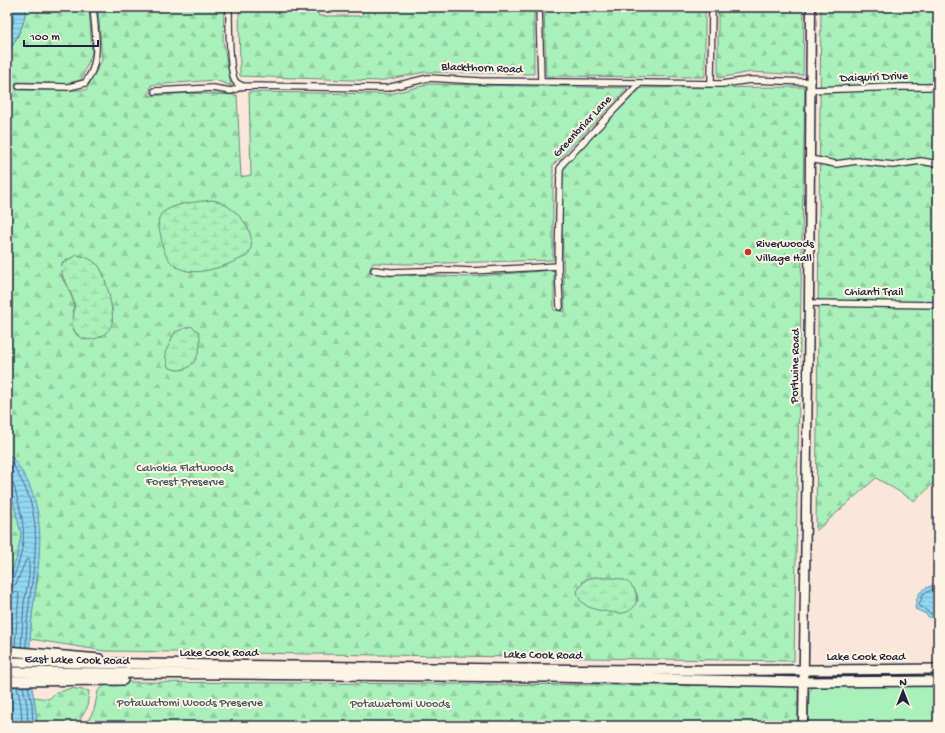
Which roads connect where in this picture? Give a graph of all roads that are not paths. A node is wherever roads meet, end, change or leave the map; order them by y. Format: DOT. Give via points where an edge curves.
graph roads {
  1 [pos="93,7"];
  2 [pos="230,7"];
  3 [pos="540,7"];
  4 [pos="712,7"];
  5 [pos="811,7"];
  6 [pos="541,82"];
  7 [pos="640,83"];
  8 [pos="712,83"];
  9 [pos="19,86"];
  10 [pos="243,86"];
  11 [pos="811,86"];
  12 [pos="938,87"];
  13 [pos="155,90"];
  14 [pos="810,159"];
  15 [pos="938,164"];
  16 [pos="558,266"];
  17 [pos="374,270"];
  18 [pos="809,303"];
  19 [pos="938,305"];
  20 [pos="560,307"];
  21 [pos="7,651"];
  22 [pos="35,658"];
  23 [pos="7,662"];
  24 [pos="938,669"];
  25 [pos="147,670"];
  26 [pos="804,670"];
  27 [pos="7,672"];
  28 [pos="35,676"];
  29 [pos="7,681"];
  30 [pos="938,681"];
  31 [pos="804,682"];
  32 [pos="803,726"];
  1 -- 9 [label="street" via="96,57 87,80 81,86"];
  2 -- 10 [label="street" via="232,70 235,80"];
  3 -- 6 [label="street"];
  4 -- 8 [label="street"];
  5 -- 11 [label="street, Portwine Road"];
  6 -- 7 [label="street, Blackthorn Road"];
  6 -- 10 [label="street, Blackthorn Road" via="428,78 387,88"];
  7 -- 8 [label="street, Blackthorn Road"];
  7 -- 16 [label="street, Greenbriar Lane" via="560,169"];
  8 -- 11 [label="street, Blackthorn Road" via="732,84 750,80"];
  10 -- 13 [label="street, Blackthorn Road" via="231,91 213,88"];
  11 -- 12 [label="street, Daiquiri Drive"];
  11 -- 14 [label="street, Portwine Road"];
  14 -- 15 [label="street" via="836,164 857,160 893,165 921,161"];
  14 -- 18 [label="street, Portwine Road"];
  16 -- 17 [label="street" via="471,271"];
  16 -- 20 [label="street, Greenbriar Lane"];
  18 -- 19 [label="street, Chianti Trail"];
  18 -- 26 [label="street, Portwine Road"];
  21 -- 22 [label="main road"];
  22 -- 23 [label="main road, East Lake Cook Road"];
  22 -- 25 [label="main road" via="137,662"];
  24 -- 26 [label="main road, Lake Cook Road"];
  25 -- 26 [label="main road, Lake Cook Road"];
  25 -- 28 [label="main road" via="133,680"];
  25 -- 31 [label="main road, Lake Cook Road"];
  26 -- 31 [label="street, Portwine Road"];
  27 -- 28 [label="main road, East Lake Cook Road"];
  28 -- 29 [label="main road"];
  30 -- 31 [label="main road, Lake Cook Road"];
  31 -- 32 [label="street, Portwine Road"];
}
